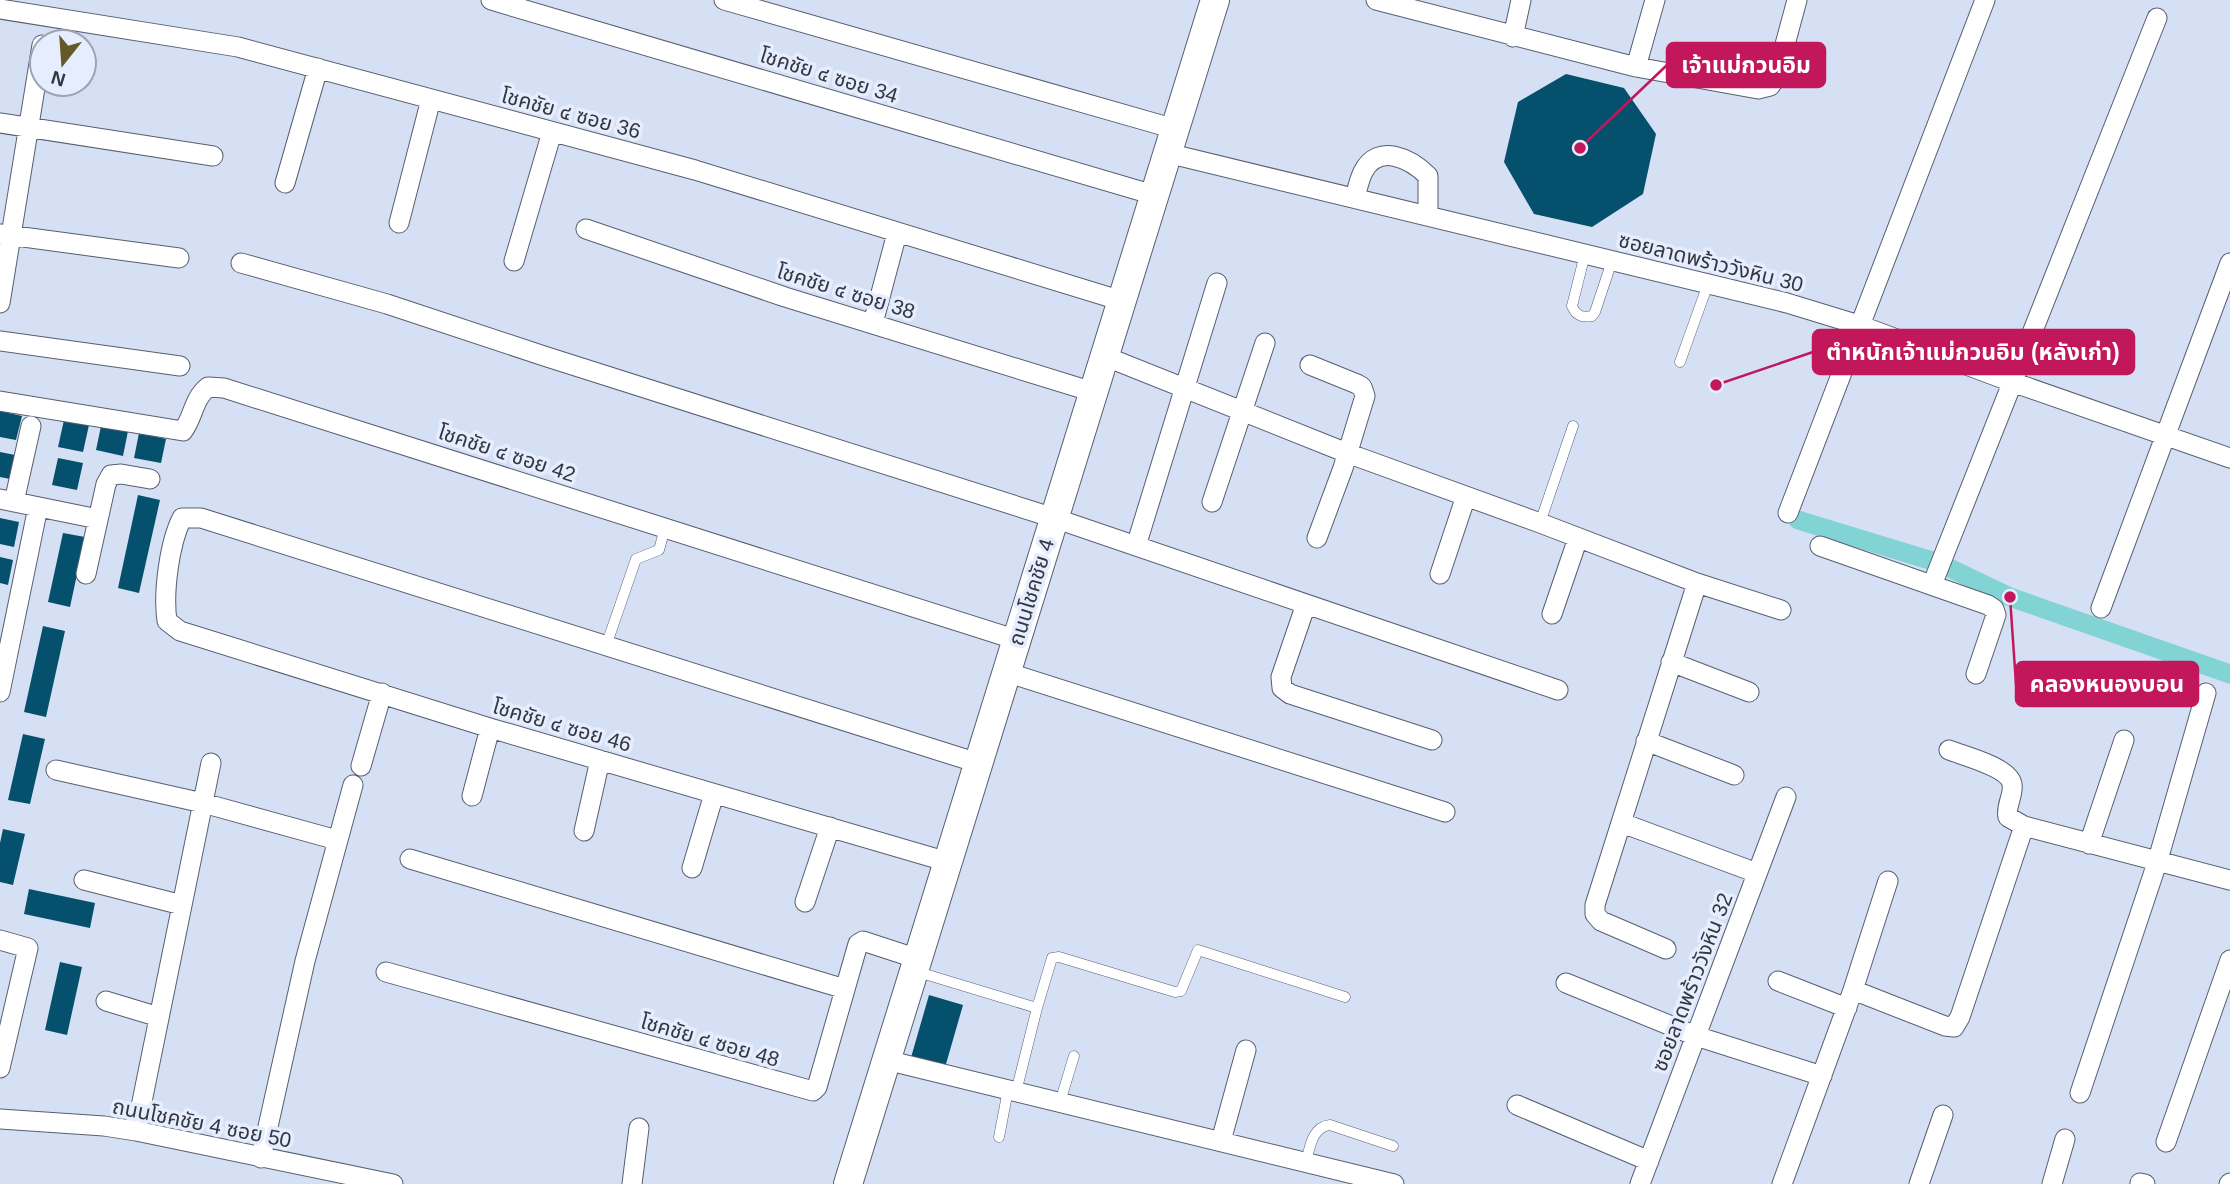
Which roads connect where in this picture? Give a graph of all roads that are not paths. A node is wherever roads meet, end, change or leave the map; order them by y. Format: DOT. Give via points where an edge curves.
graph roads {
  1 [pos="491,0"];
  2 [pos="724,0"];
  3 [pos="1214,0"];
  4 [pos="1378,0"];
  5 [pos="1521,0"];
  6 [pos="1655,0"];
  7 [pos="1797,0"];
  8 [pos="1985,0"];
  9 [pos="48,8"];
  10 [pos="0,9"];
  11 [pos="2157,18"];
  12 [pos="45,28"];
  13 [pos="1513,37"];
  14 [pos="1636,67"];
  15 [pos="318,68"];
  16 [pos="34,98"];
  17 [pos="431,99"];
  18 [pos="0,123"];
  19 [pos="29,128"];
  20 [pos="552,132"];
  21 [pos="1171,141"];
  22 [pos="213,156"];
  23 [pos="285,183"];
  24 [pos="1154,195"];
  25 [pos="1355,198"];
  26 [pos="1428,216"];
  27 [pos="399,223"];
  28 [pos="586,229"];
  29 [pos="897,233"];
  30 [pos="6,235"];
  31 [pos="1585,254"];
  32 [pos="179,258"];
  33 [pos="514,261"];
  34 [pos="1612,261"];
  35 [pos="241,263"];
  36 [pos="2230,263"];
  37 [pos="1217,283"];
  38 [pos="1709,284"];
  39 [pos="1122,301"];
  40 [pos="0,303"];
  41 [pos="873,323"];
  42 [pos="1859,324"];
  43 [pos="0,341"];
  44 [pos="1265,343"];
  45 [pos="1104,356"];
  46 [pos="1679,362"];
  47 [pos="1310,365"];
  48 [pos="180,366"];
  49 [pos="2012,382"];
  50 [pos="1186,389"];
  51 [pos="1093,392"];
  52 [pos="0,401"];
  53 [pos="1242,411"];
  54 [pos="32,426"];
  55 [pos="1573,426"];
  56 [pos="2166,437"];
  57 [pos="1347,453"];
  58 [pos="2230,458"];
  59 [pos="150,479"];
  60 [pos="1466,496"];
  61 [pos="7,501"];
  62 [pos="1212,502"];
  63 [pos="38,507"];
  64 [pos="1788,513"];
  65 [pos="98,519"];
  66 [pos="1054,519"];
  67 [pos="1539,523"];
  68 [pos="665,528"];
  69 [pos="1317,538"];
  70 [pos="1578,538"];
  71 [pos="1136,546"];
  72 [pos="1819,546"];
  73 [pos="1938,570"];
  74 [pos="1440,574"];
  75 [pos="86,575"];
  76 [pos="1697,583"];
  77 [pos="1306,604"];
  78 [pos="2101,608"];
  79 [pos="1781,610"];
  80 [pos="1552,614"];
  81 [pos="7,615"];
  82 [pos="1017,640"];
  83 [pos="606,646"];
  84 [pos="1671,662"];
  85 [pos="1006,672"];
  86 [pos="1976,674"];
  87 [pos="1558,690"];
  88 [pos="0,692"];
  89 [pos="1749,692"];
  90 [pos="382,693"];
  91 [pos="2206,693"];
  92 [pos="490,728"];
  93 [pos="1432,740"];
  94 [pos="1646,740"];
  95 [pos="2124,740"];
  96 [pos="1949,750"];
  97 [pos="600,760"];
  98 [pos="211,763"];
  99 [pos="978,763"];
  100 [pos="361,766"];
  101 [pos="56,770"];
  102 [pos="1734,775"];
  103 [pos="352,785"];
  104 [pos="714,793"];
  105 [pos="472,796"];
  106 [pos="1786,797"];
  107 [pos="202,803"];
  108 [pos="1445,812"];
  109 [pos="1622,823"];
  110 [pos="2024,826"];
  111 [pos="830,827"];
  112 [pos="584,831"];
  113 [pos="337,840"];
  114 [pos="2088,844"];
  115 [pos="410,859"];
  116 [pos="948,862"];
  117 [pos="2157,863"];
  118 [pos="692,868"];
  119 [pos="1757,873"];
  120 [pos="84,880"];
  121 [pos="2230,880"];
  122 [pos="1888,881"];
  123 [pos="805,902"];
  124 [pos="182,905"];
  125 [pos="0,940"];
  126 [pos="1666,949"];
  127 [pos="2230,960"];
  128 [pos="916,965"];
  129 [pos="386,972"];
  130 [pos="1778,981"];
  131 [pos="1566,983"];
  132 [pos="845,989"];
  133 [pos="1345,997"];
  134 [pos="1850,999"];
  135 [pos="107,1001"];
  136 [pos="7,1005"];
  137 [pos="1037,1008"];
  138 [pos="159,1017"];
  139 [pos="1696,1036"];
  140 [pos="1246,1050"];
  141 [pos="1074,1056"];
  142 [pos="886,1060"];
  143 [pos="0,1068"];
  144 [pos="1822,1076"];
  145 [pos="1013,1087"];
  146 [pos="2080,1093"];
  147 [pos="1060,1102"];
  148 [pos="1517,1105"];
  149 [pos="1943,1115"];
  150 [pos="0,1119"];
  151 [pos="639,1128"];
  152 [pos="136,1130"];
  153 [pos="999,1137"];
  154 [pos="2065,1139"];
  155 [pos="1221,1141"];
  156 [pos="2166,1142"];
  157 [pos="1393,1146"];
  158 [pos="261,1158"];
  159 [pos="1649,1161"];
  160 [pos="1306,1162"];
  161 [pos="338,1179"];
  162 [pos="393,1184"];
  163 [pos="632,1184"];
  164 [pos="848,1184"];
  165 [pos="1394,1184"];
  166 [pos="1640,1184"];
  167 [pos="1782,1184"];
  168 [pos="1919,1184"];
  169 [pos="2052,1184"];
  1 -- 24 [label="street, โชคชัย ๔ ซอย 34"];
  2 -- 21 [label="street, ซอยลาดพร้าววังหิน 30"];
  3 -- 21 [label="street, ถนนโชคชัย 4"];
  4 -- 13 [label="street"];
  5 -- 13 [label="street"];
  6 -- 14 [label="street"];
  7 -- 14 [label="street" via="1770,86 1758,89"];
  8 -- 42 [label="street"];
  9 -- 10 [label="street, โชคชัย ๔ ซอย 36"];
  9 -- 12 [label="street"];
  9 -- 15 [label="street, โชคชัย ๔ ซอย 36"];
  11 -- 49 [label="street"];
  13 -- 14 [label="street"];
  15 -- 17 [label="street, โชคชัย ๔ ซอย 36"];
  15 -- 23 [label="street"];
  16 -- 19 [label="street"];
  17 -- 20 [label="street, โชคชัย ๔ ซอย 36"];
  17 -- 27 [label="street"];
  18 -- 19 [label="street"];
  19 -- 22 [label="street"];
  19 -- 30 [label="street"];
  20 -- 29 [label="street, โชคชัย ๔ ซอย 36" via="695,170"];
  20 -- 33 [label="street"];
  21 -- 24 [label="street, ถนนโชคชัย 4"];
  21 -- 25 [label="street, ซอยลาดพร้าววังหิน 30"];
  24 -- 39 [label="street, ถนนโชคชัย 4"];
  25 -- 26 [label="street, ซอยลาดพร้าววังหิน 30"];
  25 -- 26 [label="street" via="1370,162 1384,156 1405,158 1428,176"];
  26 -- 31 [label="street, ซอยลาดพร้าววังหิน 30"];
  28 -- 41 [label="street, โชคชัย ๔ ซอย 38"];
  29 -- 39 [label="street, โชคชัย ๔ ซอย 36"];
  29 -- 41 [label="street"];
  30 -- 32 [label="street"];
  30 -- 40 [label="street"];
  31 -- 34 [label="street, ซอยลาดพร้าววังหิน 30"];
  31 -- 34 [label="lane" via="1572,306 1580,316 1595,312"];
  34 -- 38 [label="street, ซอยลาดพร้าววังหิน 30"];
  35 -- 66 [label="street" via="355,293"];
  36 -- 56 [label="street"];
  37 -- 50 [label="street"];
  38 -- 42 [label="street, ซอยลาดพร้าววังหิน 30"];
  38 -- 46 [label="lane"];
  39 -- 45 [label="street, ถนนโชคชัย 4"];
  41 -- 51 [label="street, โชคชัย ๔ ซอย 38"];
  42 -- 49 [label="street, ซอยลาดพร้าววังหิน 30"];
  42 -- 64 [label="street"];
  43 -- 48 [label="street"];
  44 -- 53 [label="street"];
  45 -- 50 [label="street"];
  45 -- 51 [label="street, ถนนโชคชัย 4"];
  47 -- 57 [label="street" via="1362,387 1365,396"];
  49 -- 56 [label="street, ซอยลาดพร้าววังหิน 30"];
  49 -- 73 [label="street"];
  50 -- 53 [label="street"];
  50 -- 71 [label="street"];
  51 -- 66 [label="street, ถนนโชคชัย 4"];
  52 -- 68 [label="street, โชคชัย ๔ ซอย 42" via="183,430 199,394 208,387 224,388"];
  53 -- 57 [label="street"];
  53 -- 62 [label="street"];
  54 -- 61 [label="street"];
  55 -- 67 [label="lane"];
  56 -- 58 [label="street, ซอยลาดพร้าววังหิน 30"];
  56 -- 78 [label="street"];
  57 -- 60 [label="street"];
  57 -- 69 [label="street"];
  59 -- 65 [label="street" via="111,475"];
  60 -- 67 [label="street"];
  60 -- 74 [label="street"];
  61 -- 63 [label="street"];
  63 -- 65 [label="street"];
  63 -- 81 [label="street"];
  65 -- 75 [label="street"];
  66 -- 71 [label="street"];
  66 -- 82 [label="street, ถนนโชคชัย 4"];
  67 -- 70 [label="street"];
  68 -- 82 [label="street, โชคชัย ๔ ซอย 42"];
  68 -- 83 [label="lane" via="659,550 636,559"];
  70 -- 76 [label="street"];
  70 -- 80 [label="street"];
  71 -- 77 [label="street"];
  72 -- 73 [label="street"];
  73 -- 86 [label="street" via="1994,609 1996,615"];
  76 -- 79 [label="street"];
  76 -- 84 [label="street"];
  77 -- 87 [label="street"];
  77 -- 93 [label="street" via="1281,677 1282,688"];
  81 -- 88 [label="street"];
  82 -- 85 [label="street, ถนนโชคชัย 4"];
  83 -- 90 [label="street, โชคชัย ๔ ซอย 46" via="201,519 182,518 174,534 167,621 180,631"];
  83 -- 99 [label="street"];
  84 -- 89 [label="street"];
  84 -- 94 [label="street"];
  85 -- 99 [label="street, ถนนโชคชัย 4"];
  85 -- 108 [label="street"];
  90 -- 92 [label="street, โชคชัย ๔ ซอย 46"];
  90 -- 100 [label="street"];
  91 -- 117 [label="street"];
  92 -- 97 [label="street, โชคชัย ๔ ซอย 46"];
  92 -- 105 [label="street"];
  94 -- 102 [label="street"];
  94 -- 109 [label="street"];
  95 -- 114 [label="street"];
  96 -- 110 [label="street" via="2008,776 2012,785 2008,817"];
  97 -- 104 [label="street, โชคชัย ๔ ซอย 46"];
  97 -- 112 [label="street"];
  98 -- 107 [label="street"];
  99 -- 116 [label="street, ถนนโชคชัย 4"];
  101 -- 107 [label="street"];
  103 -- 113 [label="street"];
  104 -- 111 [label="street, โชคชัย ๔ ซอย 46"];
  104 -- 118 [label="street"];
  106 -- 119 [label="street, ซอยลาดพร้าววังหิน 32"];
  107 -- 113 [label="street"];
  107 -- 124 [label="street"];
  109 -- 119 [label="street"];
  109 -- 126 [label="street" via="1595,914 1601,921"];
  110 -- 114 [label="street"];
  110 -- 134 [label="street" via="1954,1027"];
  111 -- 116 [label="street, โชคชัย ๔ ซอย 46"];
  111 -- 123 [label="street"];
  113 -- 158 [label="street"];
  114 -- 117 [label="street"];
  115 -- 132 [label="street"];
  116 -- 128 [label="street, ถนนโชคชัย 4"];
  117 -- 121 [label="street"];
  117 -- 146 [label="street"];
  119 -- 139 [label="street, ซอยลาดพร้าววังหิน 32"];
  120 -- 124 [label="street"];
  122 -- 134 [label="street"];
  124 -- 138 [label="street"];
  125 -- 136 [label="street" via="28,948"];
  127 -- 156 [label="street"];
  128 -- 132 [label="street, โชคชัย ๔ ซอย 48" via="863,941 858,944"];
  128 -- 137 [label="lane"];
  128 -- 142 [label="street, ถนนโชคชัย 4"];
  129 -- 132 [label="street, โชคชัย ๔ ซอย 48" via="807,1091 817,1087"];
  130 -- 134 [label="street"];
  131 -- 139 [label="street"];
  133 -- 137 [label="lane" via="1198,950 1181,991 1175,992 1052,958"];
  134 -- 144 [label="street"];
  135 -- 138 [label="street"];
  136 -- 143 [label="street"];
  137 -- 145 [label="lane"];
  138 -- 152 [label="street"];
  139 -- 144 [label="street"];
  139 -- 159 [label="street, ซอยลาดพร้าววังหิน 32"];
  140 -- 155 [label="street"];
  141 -- 147 [label="lane"];
  142 -- 145 [label="street"];
  142 -- 164 [label="street, ถนนโชคชัย 4"];
  144 -- 167 [label="street"];
  145 -- 147 [label="street"];
  145 -- 153 [label="lane"];
  147 -- 155 [label="street"];
  148 -- 159 [label="street"];
  149 -- 168 [label="street"];
  150 -- 152 [label="street, ถนนโชคชัย 4 ซอย 50"];
  151 -- 163 [label="street"];
  152 -- 158 [label="street, ถนนโชคชัย 4 ซอย 50"];
  154 -- 169 [label="street"];
  155 -- 160 [label="street"];
  157 -- 160 [label="lane" via="1323,1125 1314,1133"];
  158 -- 161 [label="street, ถนนโชคชัย 4 ซอย 50"];
  159 -- 166 [label="street, ซอยลาดพร้าววังหิน 32"];
  160 -- 165 [label="street"];
  161 -- 162 [label="street, ถนนโชคชัย 4 ซอย 50"];
}
